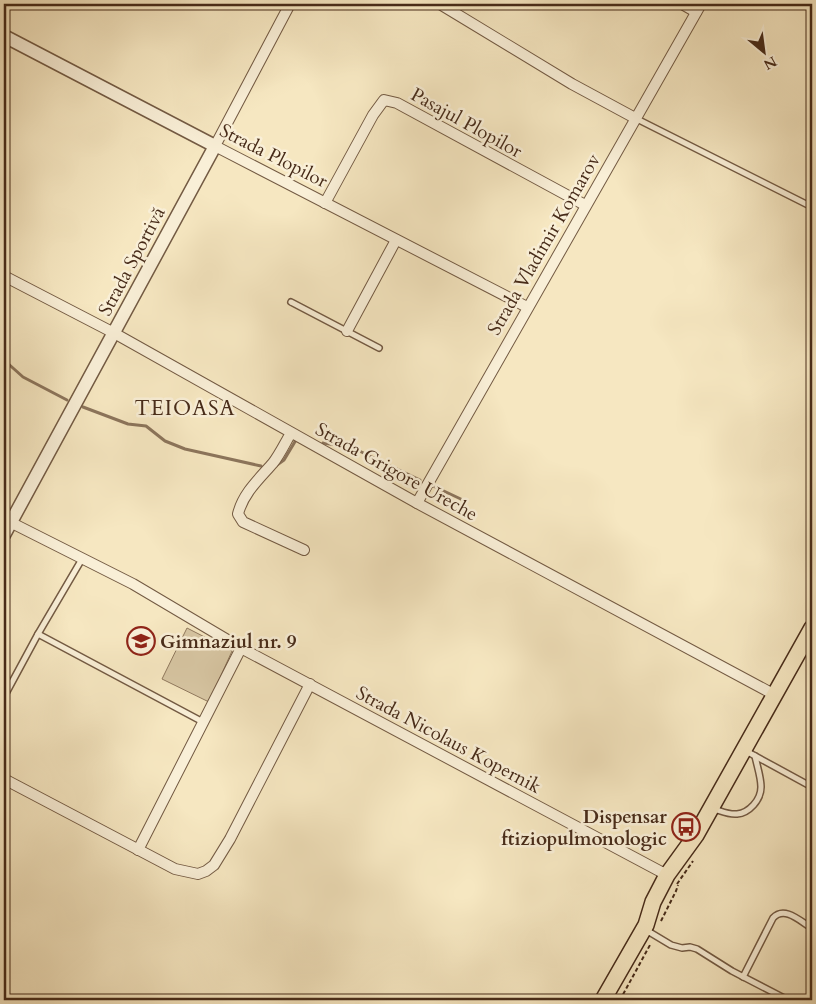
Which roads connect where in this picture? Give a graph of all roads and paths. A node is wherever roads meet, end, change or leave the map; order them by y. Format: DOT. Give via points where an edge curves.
graph roads {
  1 [pos="290,4"];
  2 [pos="440,4"];
  3 [pos="682,4"];
  4 [pos="698,8"];
  5 [pos="4,36"];
  6 [pos="635,118"];
  7 [pos="215,146"];
  8 [pos="325,203"];
  9 [pos="585,205"];
  10 [pos="812,207"];
  11 [pos="396,240"];
  12 [pos="6,281"];
  13 [pos="291,302"];
  14 [pos="527,308"];
  15 [pos="347,331"];
  16 [pos="114,333"];
  17 [pos="379,348"];
  18 [pos="291,433"];
  19 [pos="417,502"];
  20 [pos="7,521"];
  21 [pos="4,535"];
  22 [pos="304,550"];
  23 [pos="82,558"];
  24 [pos="812,628"];
  25 [pos="38,634"];
  26 [pos="241,648"];
  27 [pos="310,684"];
  28 [pos="775,695"];
  29 [pos="4,697"];
  30 [pos="204,722"];
  31 [pos="749,753"];
  32 [pos="4,779"];
  33 [pos="812,787"];
  34 [pos="711,808"];
  35 [pos="138,850"];
  36 [pos="667,875"];
  37 [pos="810,927"];
  38 [pos="644,929"];
  39 [pos="743,977"];
  40 [pos="603,1000"];
  41 [pos="788,1000"];
  1 -- 7 [label="street, Strada Sportivă"];
  2 -- 6 [label="street"];
  3 -- 4 [label="street"];
  4 -- 6 [label="street, Strada Vladimir Komarov"];
  5 -- 7 [label="street, Strada Plopilor"];
  6 -- 9 [label="street, Strada Vladimir Komarov"];
  6 -- 10 [label="lane"];
  7 -- 8 [label="street, Strada Plopilor"];
  7 -- 16 [label="street, Strada Sportivă"];
  8 -- 9 [label="street, Pasajul Plopilor" via="384,100 397,103"];
  8 -- 11 [label="street, Strada Plopilor"];
  9 -- 14 [label="street, Strada Vladimir Komarov"];
  11 -- 14 [label="street, Strada Plopilor"];
  11 -- 15 [label="street"];
  12 -- 16 [label="street, Strada Grigore Ureche"];
  13 -- 15 [label="lane"];
  14 -- 19 [label="street, Strada Vladimir Komarov"];
  15 -- 17 [label="lane"];
  16 -- 18 [label="street, Strada Grigore Ureche"];
  16 -- 20 [label="street, Strada Sportivă"];
  18 -- 19 [label="street, Strada Grigore Ureche"];
  18 -- 22 [label="street" via="257,480 238,514 243,522"];
  19 -- 28 [label="street, Strada Grigore Ureche"];
  20 -- 21 [label="street, Strada Sportivă"];
  20 -- 23 [label="street, Strada Nicolaus Kopernik"];
  23 -- 25 [label="lane"];
  23 -- 26 [label="street, Strada Nicolaus Kopernik"];
  24 -- 28 [label="main road"];
  25 -- 29 [label="lane"];
  25 -- 30 [label="lane"];
  26 -- 27 [label="street, Strada Nicolaus Kopernik"];
  26 -- 30 [label="street"];
  27 -- 35 [label="street" via="282,742 210,869 194,874"];
  27 -- 36 [label="street, Strada Nicolaus Kopernik"];
  28 -- 31 [label="main road"];
  30 -- 35 [label="street"];
  31 -- 33 [label="lane"];
  31 -- 34 [label="main road"];
  31 -- 34 [label="lane" via="761,788 755,804 737,814"];
  32 -- 35 [label="street"];
  34 -- 36 [label="main road"];
  36 -- 38 [label="main road"];
  37 -- 39 [label="lane" via="790,915 777,914"];
  38 -- 39 [label="lane" via="671,945 697,949"];
  38 -- 40 [label="main road"];
  39 -- 41 [label="lane"];
}
